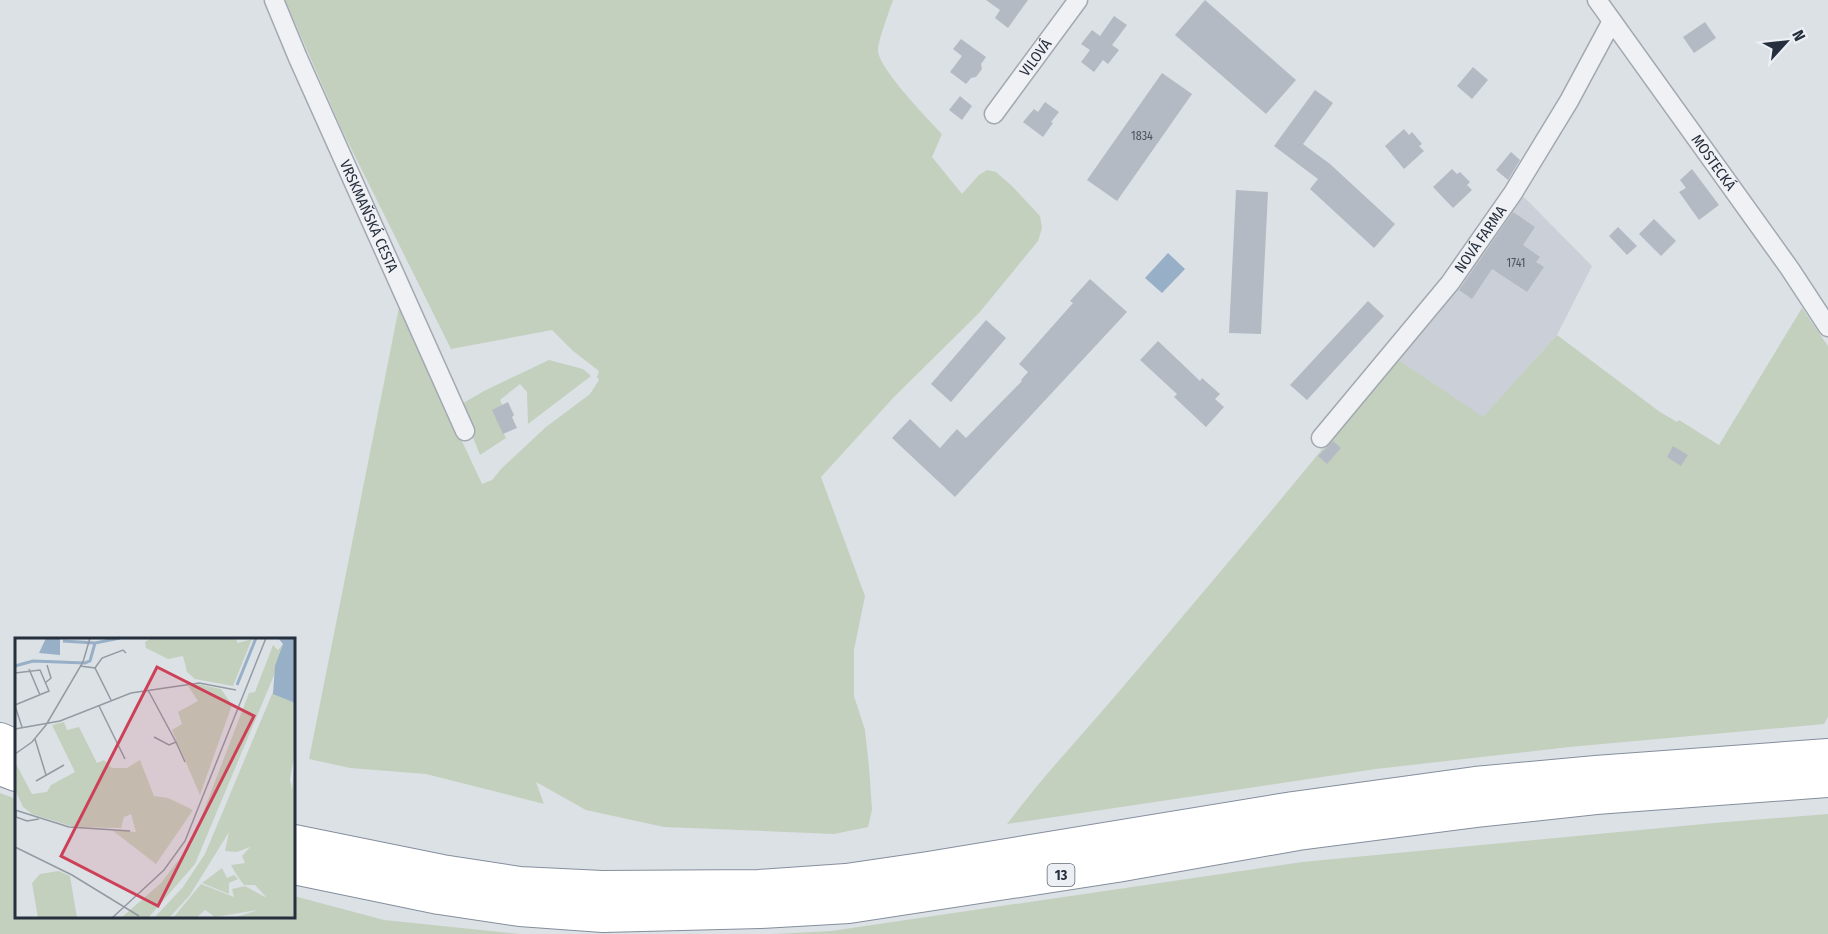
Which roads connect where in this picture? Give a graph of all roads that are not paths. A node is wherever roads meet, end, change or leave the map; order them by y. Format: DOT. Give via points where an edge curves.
graph roads {
  1 [pos="274,0"];
  2 [pos="1078,0"];
  3 [pos="1597,0"];
  4 [pos="1612,21"];
  5 [pos="994,114"];
  6 [pos="1828,327"];
  7 [pos="465,431"];
  8 [pos="1321,438"];
  9 [pos="0,739"];
  10 [pos="15,746"];
  11 [pos="1828,755"];
  12 [pos="0,769"];
  13 [pos="15,775"];
  14 [pos="1828,782"];
  15 [pos="296,841"];
  16 [pos="296,868"];
  1 -- 7 [label="street, VRSKMAŇSKÁ CESTA"];
  2 -- 5 [label="street, VILOVÁ"];
  3 -- 4 [label="street, MOSTECKÁ"];
  4 -- 6 [label="street, MOSTECKÁ"];
  4 -- 8 [label="street, NOVÁ FARMA" via="1513,193 1450,283"];
  9 -- 10 [label="highway"];
  11 -- 15 [label="highway, 13" via="1475,783 1293,808 846,880 759,886 520,883"];
  12 -- 13 [label="highway"];
  14 -- 16 [label="highway, 13" via="1596,798 1454,814 1298,834 849,907 592,915 520,910"];
}
